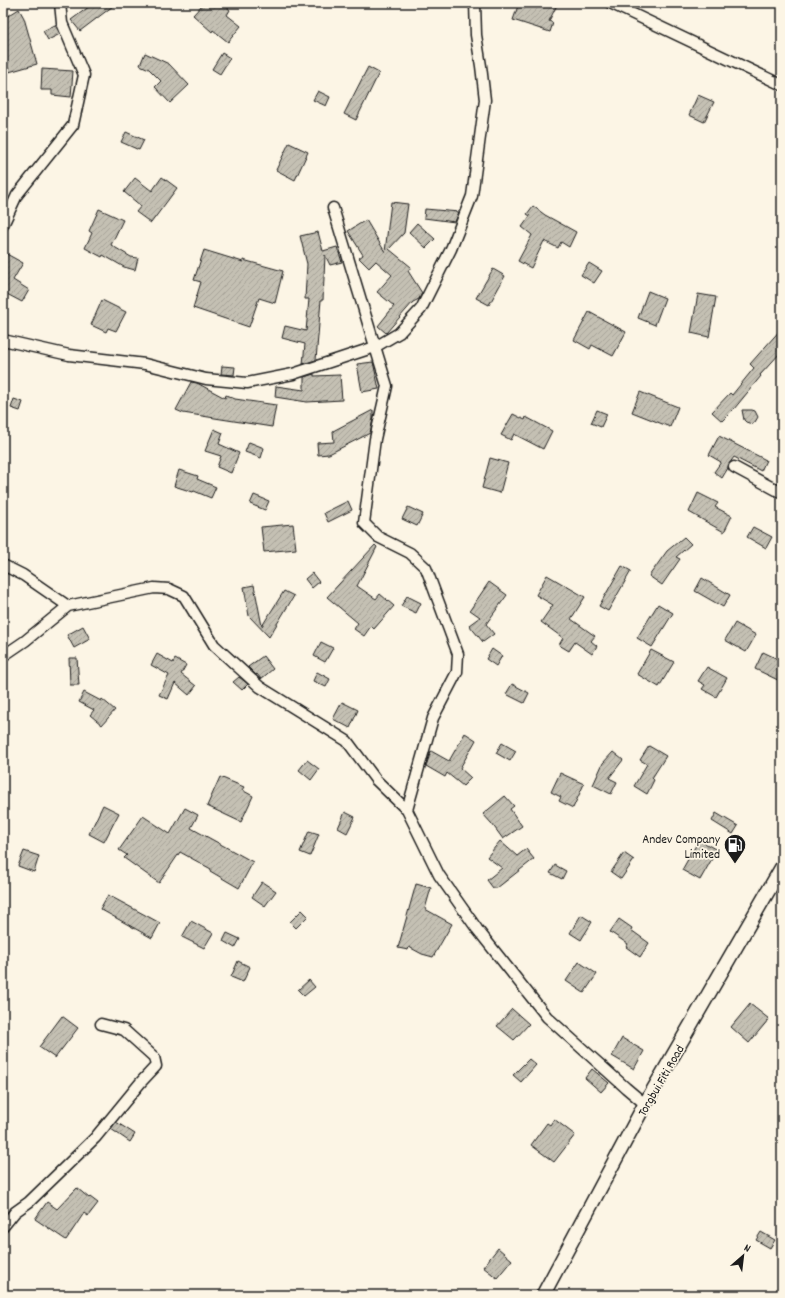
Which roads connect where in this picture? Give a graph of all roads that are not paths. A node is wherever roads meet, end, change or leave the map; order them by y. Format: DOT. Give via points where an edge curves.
graph roads {
  1 [pos="60,3"];
  2 [pos="475,3"];
  3 [pos="610,3"];
  4 [pos="782,85"];
  5 [pos="333,208"];
  6 [pos="3,225"];
  7 [pos="3,340"];
  8 [pos="375,347"];
  9 [pos="734,467"];
  10 [pos="782,493"];
  11 [pos="3,565"];
  12 [pos="68,606"];
  13 [pos="3,656"];
  14 [pos="408,810"];
  15 [pos="782,867"];
  16 [pos="101,1024"];
  17 [pos="645,1104"];
  18 [pos="3,1227"];
  19 [pos="542,1295"];
  1 -- 6 [label="street" via="62,23 84,75 73,125 17,195"];
  2 -- 8 [label="street" via="476,35 485,100 472,196 451,249 421,309 398,333"];
  3 -- 4 [label="street"];
  5 -- 8 [label="street"];
  7 -- 8 [label="street" via="69,355 145,364 206,379 247,383 294,374"];
  8 -- 14 [label="street" via="387,386 375,439 364,523 378,537 410,553 426,568 458,654 457,672 433,718"];
  9 -- 10 [label="street"];
  11 -- 12 [label="street" via="23,575"];
  12 -- 13 [label="street"];
  12 -- 14 [label="street" via="154,588 169,589 184,596 214,645 260,687 347,741 376,780"];
  14 -- 17 [label="street" via="439,875 477,929 542,1011"];
  15 -- 17 [label="street, Torgbui Fiti Road"];
  16 -- 18 [label="street" via="124,1030 154,1058 156,1066 95,1138 29,1202 15,1212"];
  17 -- 19 [label="street, Torgbui Fiti Road"];
}
